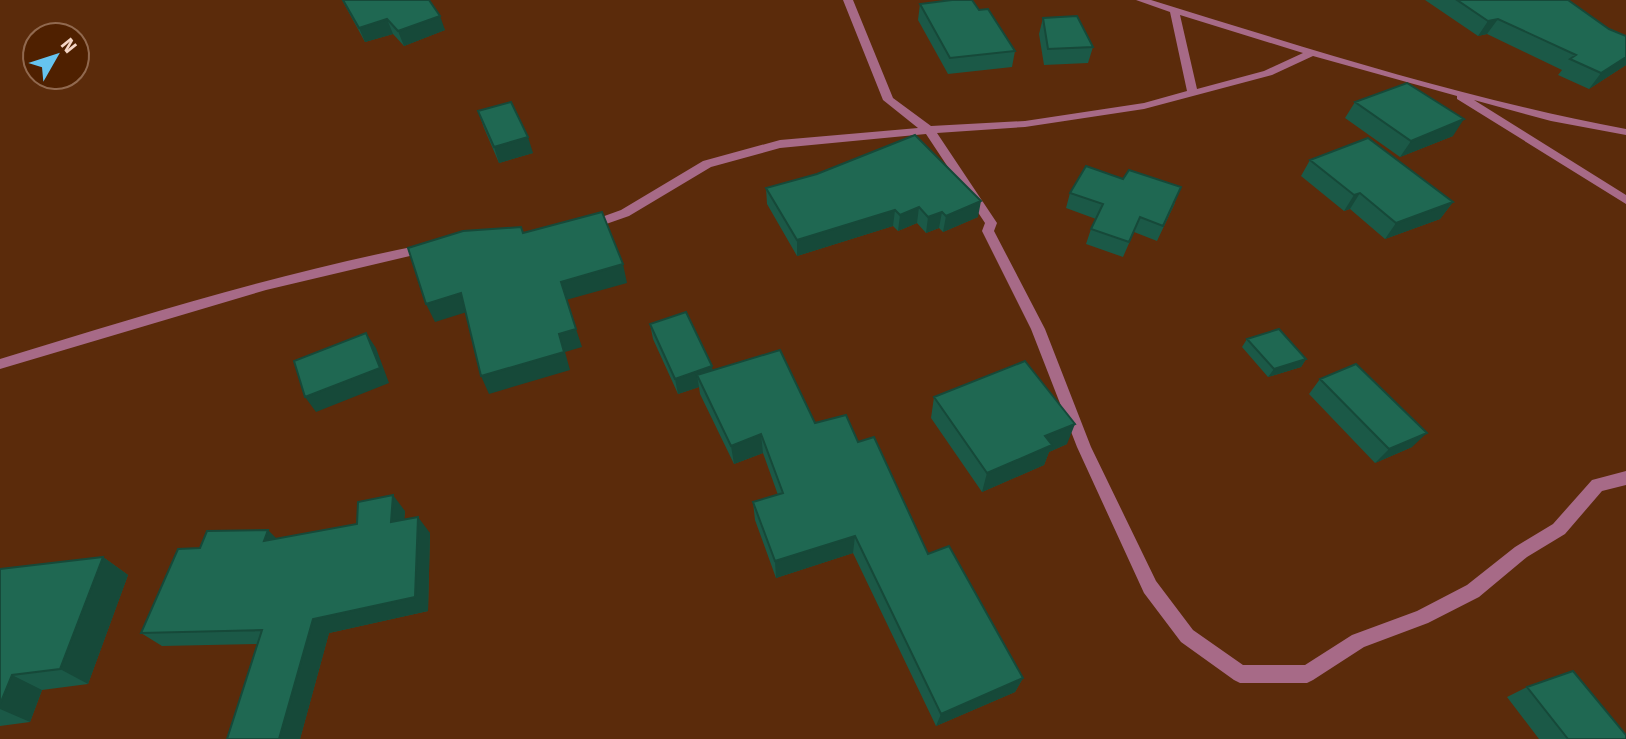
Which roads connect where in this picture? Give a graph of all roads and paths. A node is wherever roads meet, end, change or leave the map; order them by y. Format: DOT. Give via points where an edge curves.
graph roads {
  1 [pos="848,0"];
  2 [pos="1141,0"];
  3 [pos="1174,10"];
  4 [pos="1312,53"];
  5 [pos="1445,87"];
  6 [pos="1193,93"];
  7 [pos="929,130"];
  8 [pos="1626,132"];
  9 [pos="1626,200"];
  10 [pos="574,232"];
  11 [pos="445,245"];
  12 [pos="0,364"];
  13 [pos="1626,478"];
  1 -- 7 [label="street" via="888,100"];
  2 -- 3 [label="street"];
  3 -- 4 [label="street"];
  3 -- 6 [label="street"];
  4 -- 5 [label="street"];
  4 -- 6 [label="street" via="1268,73"];
  5 -- 8 [label="street" via="1551,118"];
  5 -- 9 [label="street"];
  6 -- 7 [label="street" via="1144,106 1026,124"];
  7 -- 10 [label="street" via="780,144 707,164 625,213"];
  7 -- 13 [label="street" via="991,223 988,231 1038,329 1084,447 1150,587 1187,636 1240,674 1307,674 1358,641 1473,591 1521,552 1559,529 1597,485"];
  11 -- 12 [label="street" via="355,262"];
}
